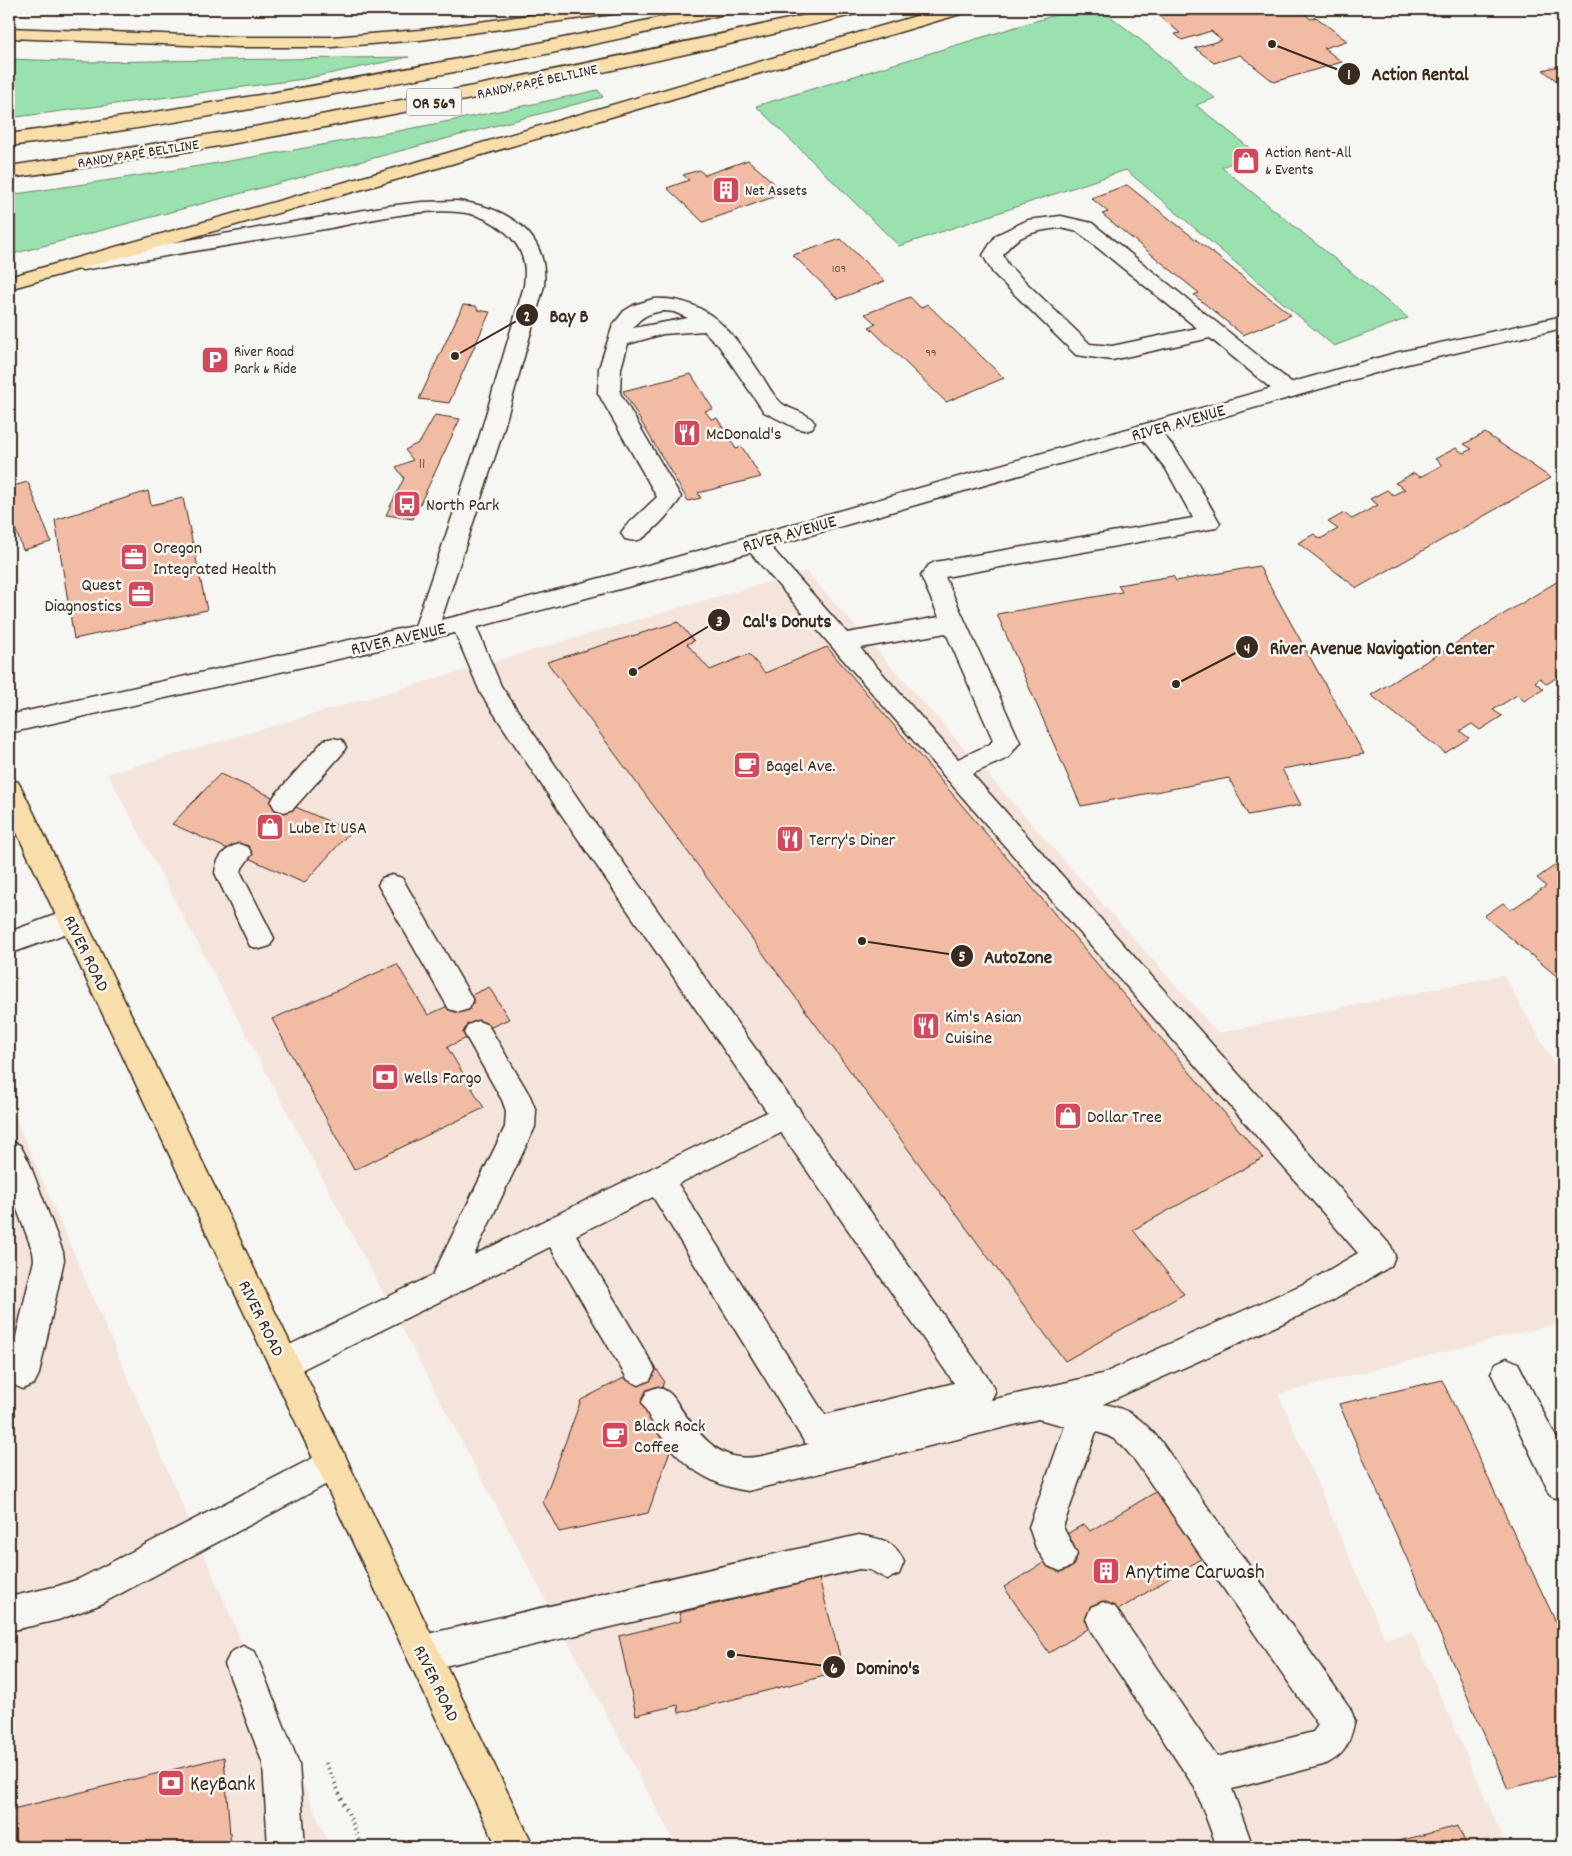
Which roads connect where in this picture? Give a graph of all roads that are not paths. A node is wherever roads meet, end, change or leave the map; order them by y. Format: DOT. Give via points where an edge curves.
graph roads {
  1 [pos="612,9"];
  2 [pos="722,9"];
  3 [pos="854,9"];
  4 [pos="958,9"];
  5 [pos="9,32"];
  6 [pos="9,140"];
  7 [pos="9,172"];
  8 [pos="69,266"];
  9 [pos="9,283"];
  10 [pos="1563,322"];
  11 [pos="1214,331"];
  12 [pos="1288,391"];
  13 [pos="804,422"];
  14 [pos="1147,431"];
  15 [pos="633,533"];
  16 [pos="754,543"];
  17 [pos="463,623"];
  18 [pos="954,623"];
  19 [pos="425,632"];
  20 [pos="842,642"];
  21 [pos="9,724"];
  22 [pos="334,747"];
  23 [pos="955,771"];
  24 [pos="9,789"];
  25 [pos="284,802"];
  26 [pos="239,854"];
  27 [pos="392,885"];
  28 [pos="72,920"];
  29 [pos="260,938"];
  30 [pos="9,943"];
  31 [pos="459,1001"];
  32 [pos="478,1033"];
  33 [pos="788,1116"];
  34 [pos="9,1154"];
  35 [pos="658,1179"];
  36 [pos="556,1229"];
  37 [pos="444,1284"];
  38 [pos="284,1363"];
  39 [pos="639,1370"];
  40 [pos="1507,1373"];
  41 [pos="23,1374"];
  42 [pos="979,1392"];
  43 [pos="658,1402"];
  44 [pos="1037,1405"];
  45 [pos="1085,1416"];
  46 [pos="332,1464"];
  47 [pos="1563,1485"];
  48 [pos="1060,1554"];
  49 [pos="886,1562"];
  50 [pos="9,1614"];
  51 [pos="1103,1619"];
  52 [pos="423,1653"];
  53 [pos="243,1664"];
  54 [pos="1209,1777"];
  55 [pos="287,1847"];
  56 [pos="516,1847"];
  57 [pos="1235,1847"];
  1 -- 5 [label="main road" via="420,35 332,42 120,39"];
  2 -- 6 [label="main road, RANDY PAPÉ BELTLINE / OR 569" via="355,85 178,116"];
  3 -- 7 [label="main road, RANDY PAPÉ BELTLINE / OR 569" via="467,95 200,144"];
  4 -- 8 [label="main road" via="446,160"];
  8 -- 9 [label="main road"];
  8 -- 19 [label="street" via="439,206 487,212 515,230 534,259 534,286 490,438"];
  10 -- 12 [label="street, RIVER AVENUE" via="1403,358"];
  11 -- 11 [label="street" via="1085,227 1061,222 1035,224 1002,239 993,255 1000,269 1084,350 1112,353"];
  11 -- 12 [label="street"];
  12 -- 14 [label="street, RIVER AVENUE"];
  13 -- 15 [label="street" via="772,407 727,341 709,324 666,327 619,340 610,368 610,393 669,497"];
  14 -- 16 [label="street, RIVER AVENUE"];
  14 -- 18 [label="street" via="1175,464 1208,523 944,568 933,576"];
  16 -- 17 [label="street, RIVER AVENUE"];
  16 -- 20 [label="street"];
  17 -- 19 [label="street, RIVER AVENUE"];
  17 -- 33 [label="street" via="490,688"];
  18 -- 20 [label="street"];
  18 -- 23 [label="street" via="1007,742 999,751"];
  19 -- 21 [label="street, RIVER AVENUE"];
  20 -- 23 [label="street"];
  22 -- 25 [label="street"];
  23 -- 44 [label="street" via="1380,1256 1321,1291 1105,1388"];
  24 -- 28 [label="main road, RIVER ROAD"];
  26 -- 29 [label="street" via="229,865 228,873"];
  27 -- 31 [label="street"];
  28 -- 30 [label="street"];
  28 -- 38 [label="main road, RIVER ROAD"];
  32 -- 37 [label="street" via="515,1096 521,1111 520,1127"];
  33 -- 35 [label="street"];
  33 -- 42 [label="street"];
  34 -- 41 [label="street" via="49,1260"];
  35 -- 36 [label="street"];
  35 -- 42 [label="street" via="817,1432"];
  36 -- 37 [label="street"];
  36 -- 39 [label="street"];
  37 -- 38 [label="street"];
  38 -- 46 [label="main road, RIVER ROAD"];
  40 -- 47 [label="street"];
  42 -- 44 [label="street"];
  43 -- 44 [label="street" via="683,1438 702,1455 722,1470 748,1475"];
  44 -- 45 [label="street"];
  45 -- 48 [label="street" via="1046,1527"];
  45 -- 54 [label="street" via="1118,1422 1148,1451 1337,1721 1333,1736 1323,1747"];
  46 -- 50 [label="street" via="87,1593"];
  46 -- 52 [label="main road, RIVER ROAD"];
  49 -- 52 [label="street" via="877,1555 859,1552"];
  51 -- 54 [label="street"];
  52 -- 56 [label="main road, RIVER ROAD"];
  53 -- 55 [label="street" via="281,1764"];
  54 -- 57 [label="street"];
}
